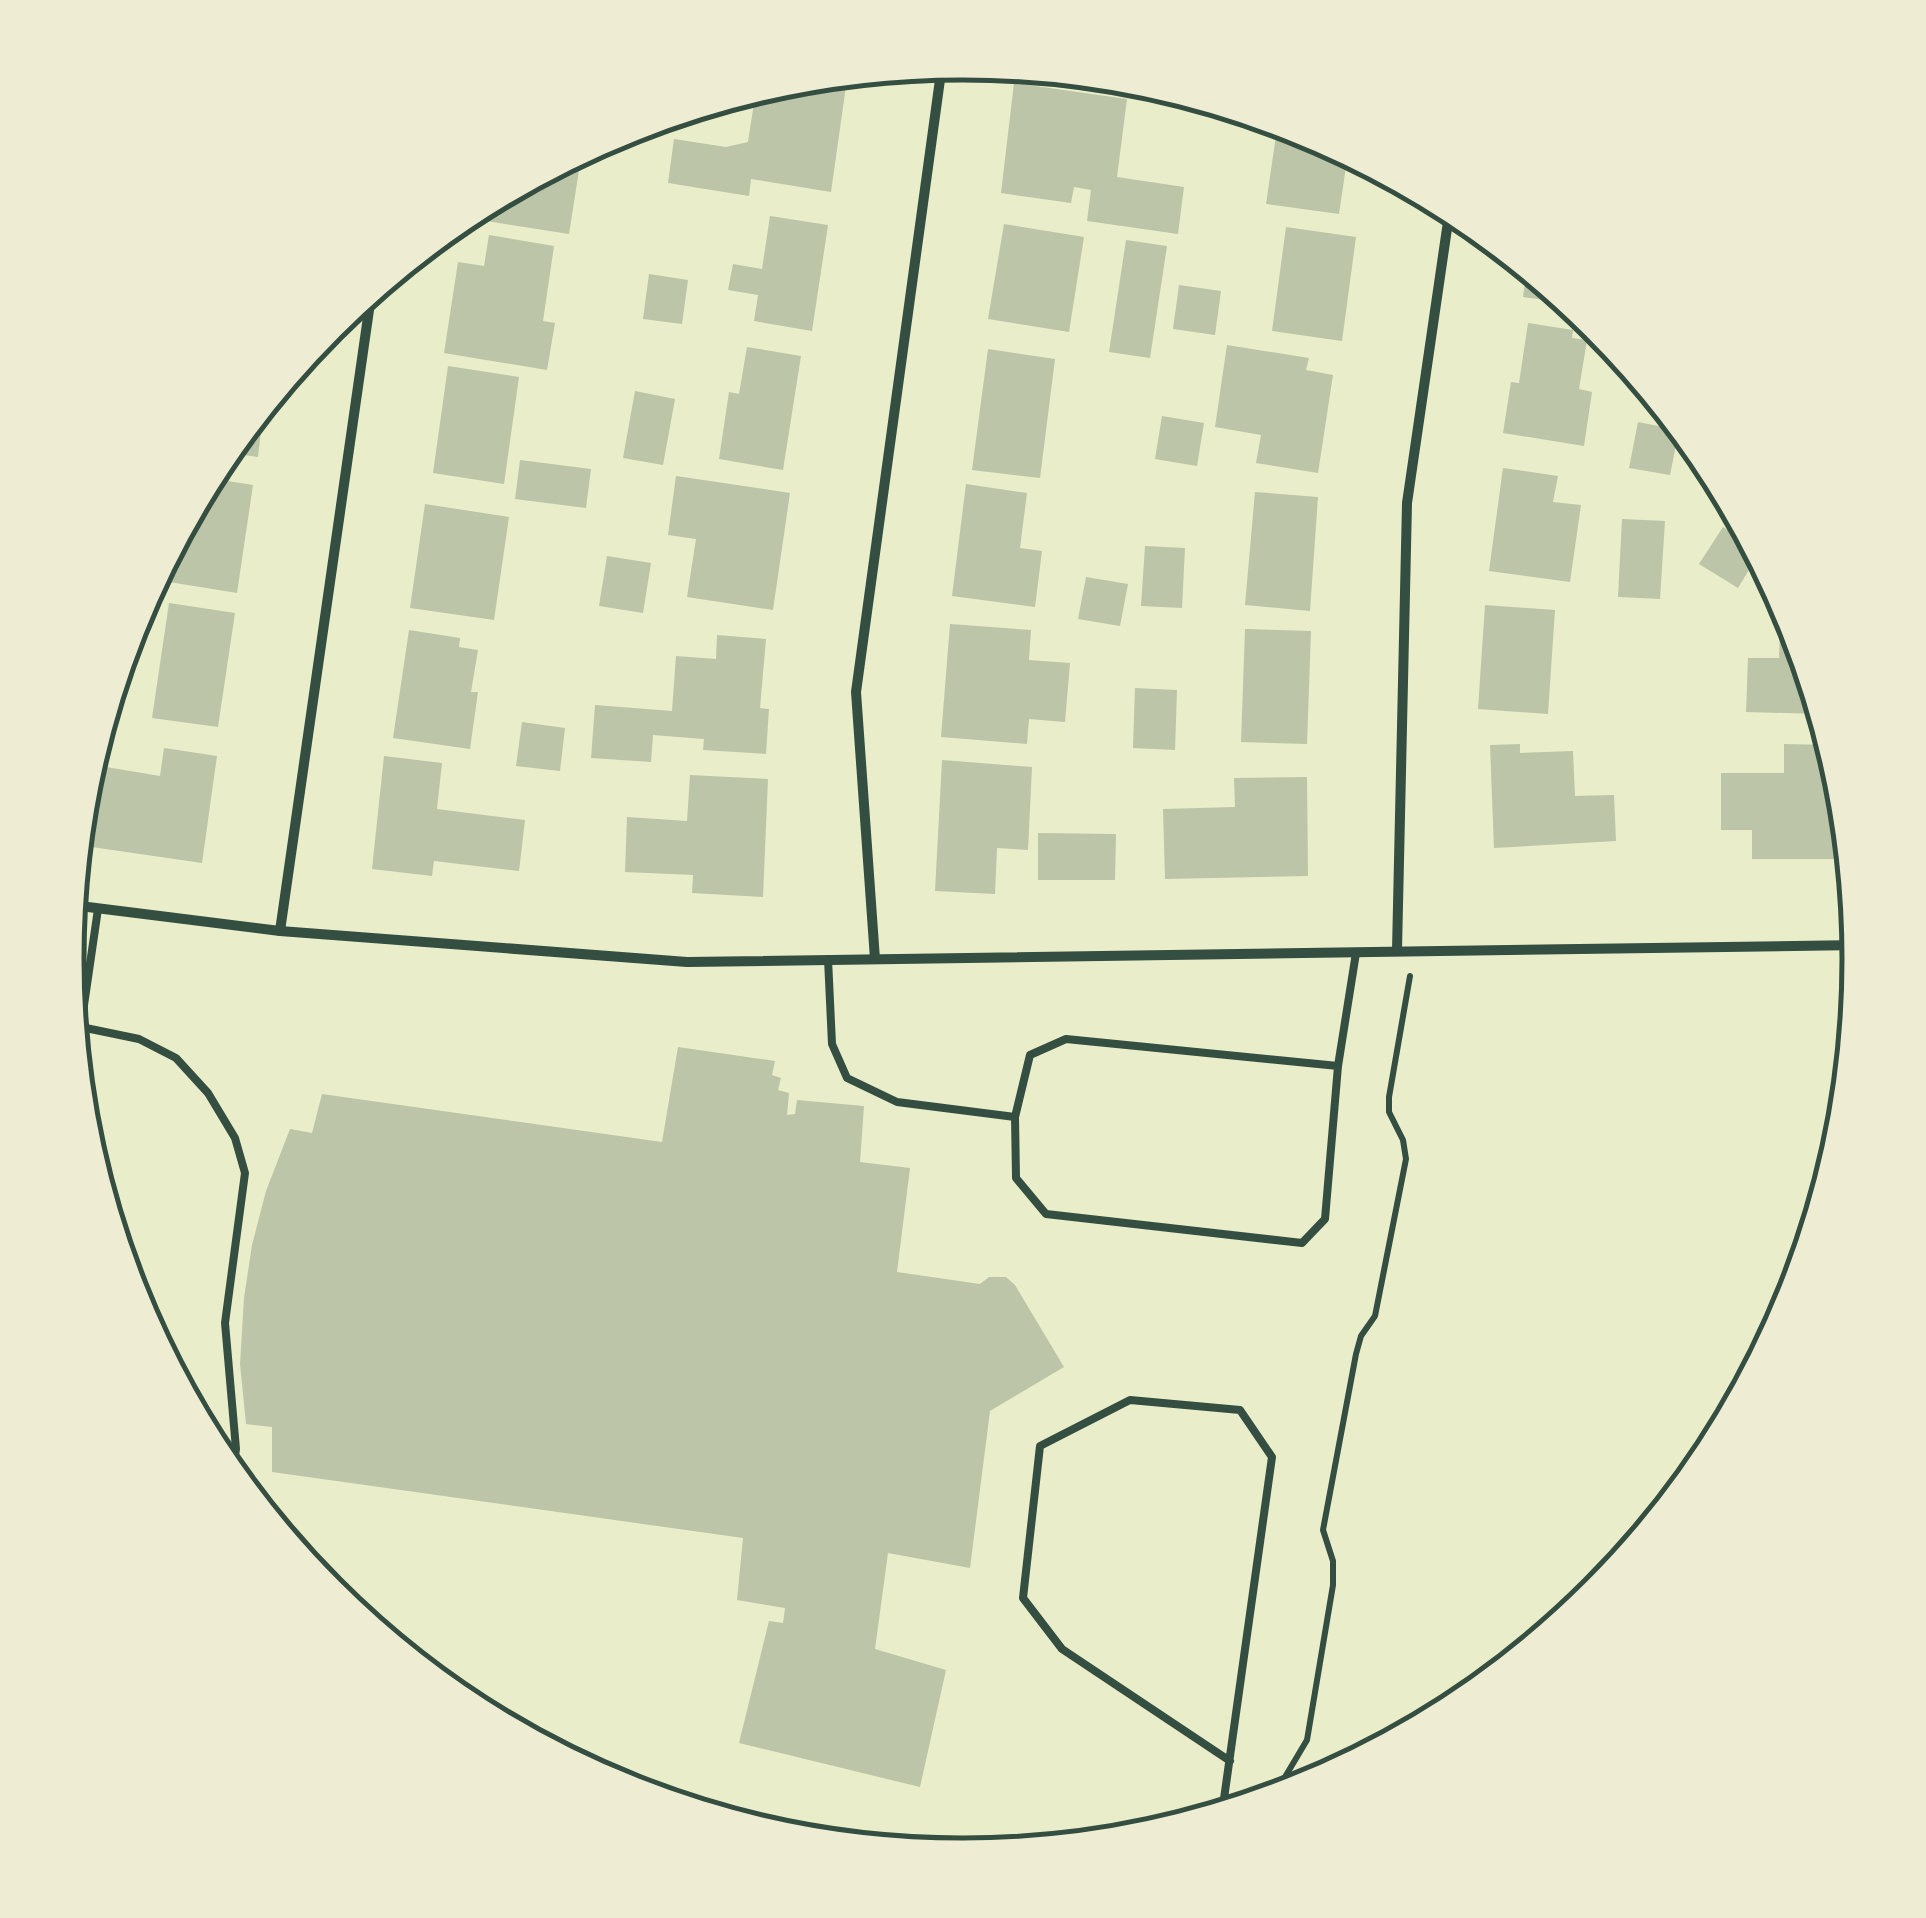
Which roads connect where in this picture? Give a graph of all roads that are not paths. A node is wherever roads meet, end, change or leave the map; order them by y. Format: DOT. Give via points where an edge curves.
graph roads {
  1 [pos="940,81"];
  2 [pos="1447,226"];
  3 [pos="369,311"];
  4 [pos="86,907"];
  5 [pos="98,909"];
  6 [pos="280,931"];
  7 [pos="1842,945"];
  8 [pos="1398,950"];
  9 [pos="1356,953"];
  10 [pos="875,958"];
  11 [pos="828,959"];
  12 [pos="85,997"];
  13 [pos="87,1028"];
  14 [pos="1338,1066"];
  15 [pos="1015,1117"];
  16 [pos="236,1452"];
  17 [pos="1230,1761"];
  18 [pos="1224,1798"];
  1 -- 10 [label="street" via="856,692"];
  2 -- 8 [label="street" via="1406,503"];
  3 -- 6 [label="street"];
  4 -- 5 [label="street"];
  5 -- 6 [label="street"];
  5 -- 12 [label="lane"];
  6 -- 11 [label="street" via="686,962"];
  7 -- 8 [label="street"];
  8 -- 9 [label="street"];
  9 -- 10 [label="street"];
  9 -- 14 [label="lane"];
  10 -- 11 [label="street"];
  11 -- 15 [label="lane" via="832,1044 846,1078 897,1102"];
  13 -- 16 [label="lane" via="139,1039 176,1058 235,1138 245,1173 225,1323"];
  14 -- 15 [label="lane" via="1066,1039 1030,1055"];
  14 -- 15 [label="lane" via="1325,1219 1302,1243 1046,1214 1016,1178"];
  17 -- 17 [label="lane" via="1272,1457 1240,1410 1130,1400 1040,1446 1023,1598 1062,1649"];
  17 -- 18 [label="lane"];
}
